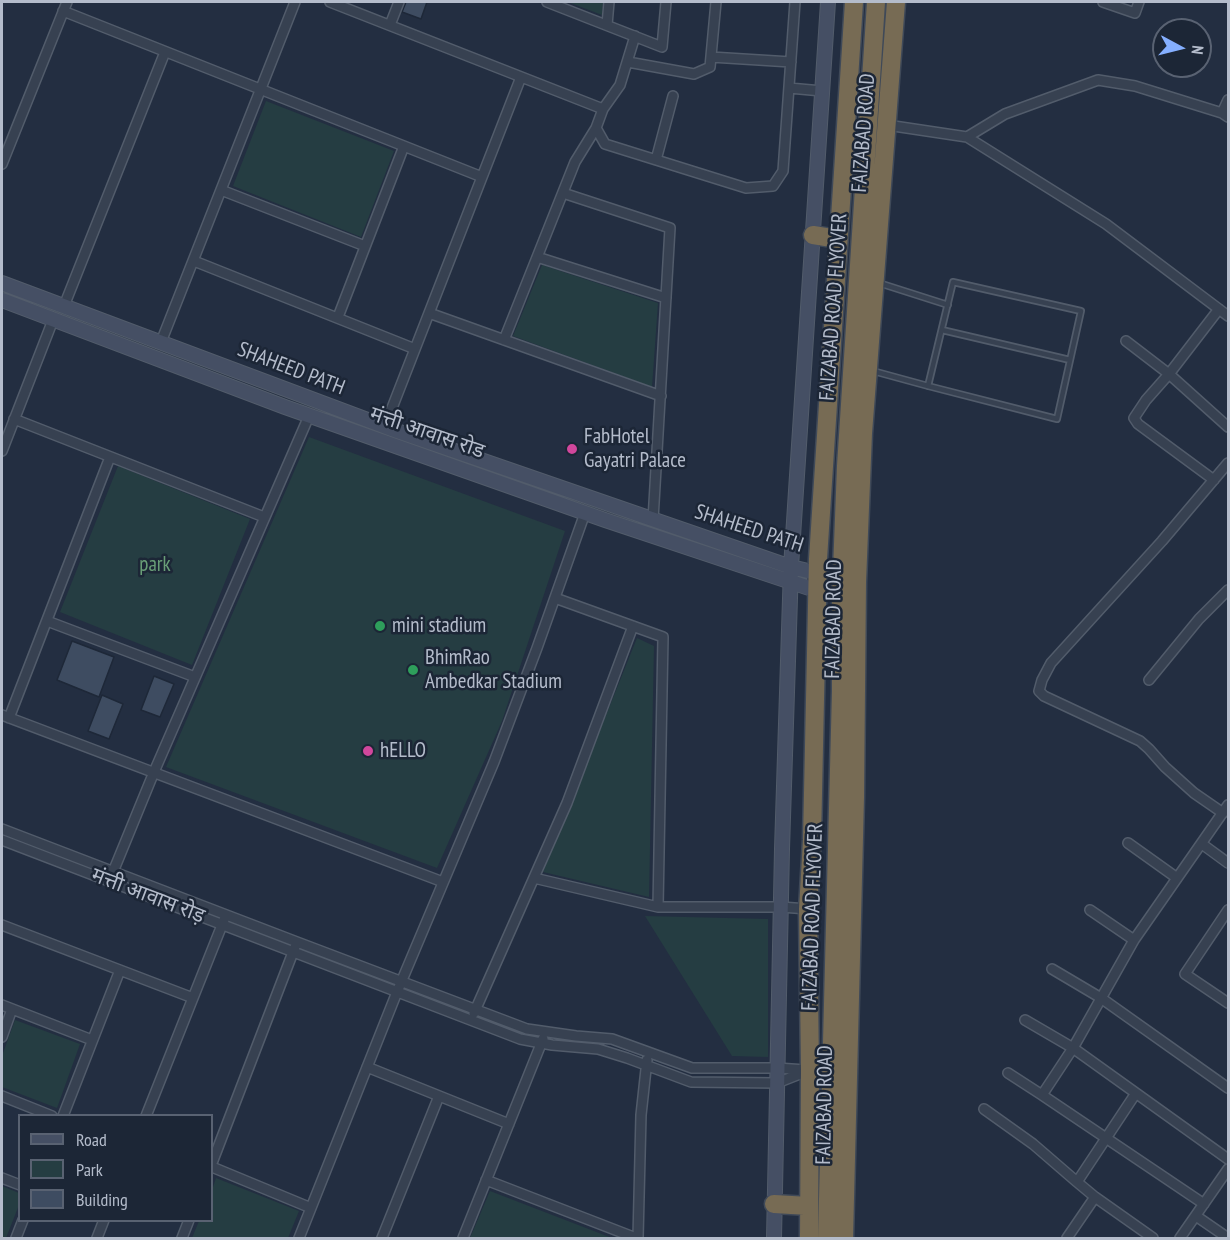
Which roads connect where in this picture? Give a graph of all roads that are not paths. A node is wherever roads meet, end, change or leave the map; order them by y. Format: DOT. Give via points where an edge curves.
graph roads {
  1 [pos="67,2"];
  2 [pos="295,2"];
  3 [pos="330,2"];
  4 [pos="399,2"];
  5 [pos="547,2"];
  6 [pos="609,2"];
  7 [pos="666,2"];
  8 [pos="716,2"];
  9 [pos="795,2"];
  10 [pos="828,2"];
  11 [pos="854,2"];
  12 [pos="876,2"];
  13 [pos="896,2"];
  14 [pos="1103,2"];
  15 [pos="1139,2"];
  16 [pos="63,11"];
  17 [pos="390,25"];
  18 [pos="607,25"];
  19 [pos="635,36"];
  20 [pos="165,52"];
  21 [pos="711,57"];
  22 [pos="627,62"];
  23 [pos="791,62"];
  24 [pos="521,77"];
  25 [pos="789,88"];
  26 [pos="261,89"];
  27 [pos="822,91"];
  28 [pos="673,96"];
  29 [pos="1228,100"];
  30 [pos="603,109"];
  31 [pos="1225,115"];
  32 [pos="887,125"];
  33 [pos="596,128"];
  34 [pos="966,137"];
  35 [pos="404,146"];
  36 [pos="656,160"];
  37 [pos="2,164"];
  38 [pos="483,177"];
  39 [pos="221,190"];
  40 [pos="563,193"];
  41 [pos="813,235"];
  42 [pos="838,238"];
  43 [pos="365,246"];
  44 [pos="537,257"];
  45 [pos="194,261"];
  46 [pos="874,282"];
  47 [pos="2,283"];
  48 [pos="666,298"];
  49 [pos="2,300"];
  50 [pos="948,305"];
  51 [pos="63,306"];
  52 [pos="1219,309"];
  53 [pos="429,313"];
  54 [pos="1228,316"];
  55 [pos="338,317"];
  56 [pos="52,320"];
  57 [pos="942,330"];
  58 [pos="504,340"];
  59 [pos="1126,341"];
  60 [pos="161,342"];
  61 [pos="415,349"];
  62 [pos="1070,360"];
  63 [pos="867,370"];
  64 [pos="1169,374"];
  65 [pos="928,386"];
  66 [pos="661,396"];
  67 [pos="309,416"];
  68 [pos="14,419"];
  69 [pos="385,426"];
  70 [pos="1228,426"];
  71 [pos="2,451"];
  72 [pos="110,457"];
  73 [pos="1228,463"];
  74 [pos="510,470"];
  75 [pos="1214,480"];
  76 [pos="505,484"];
  77 [pos="585,513"];
  78 [pos="264,517"];
  79 [pos="653,520"];
  80 [pos="791,567"];
  81 [pos="790,581"];
  82 [pos="818,581"];
  83 [pos="841,588"];
  84 [pos="1228,590"];
  85 [pos="555,598"];
  86 [pos="46,621"];
  87 [pos="633,626"];
  88 [pos="195,677"];
  89 [pos="1149,680"];
  90 [pos="5,716"];
  91 [pos="154,772"];
  92 [pos="1226,809"];
  93 [pos="2,829"];
  94 [pos="2,840"];
  95 [pos="1128,843"];
  96 [pos="1202,844"];
  97 [pos="1228,863"];
  98 [pos="113,872"];
  99 [pos="534,878"];
  100 [pos="1177,878"];
  101 [pos="443,882"];
  102 [pos="658,907"];
  103 [pos="781,907"];
  104 [pos="808,909"];
  105 [pos="1090,910"];
  106 [pos="1228,910"];
  107 [pos="226,915"];
  108 [pos="2,925"];
  109 [pos="222,925"];
  110 [pos="1134,940"];
  111 [pos="297,942"];
  112 [pos="293,952"];
  113 [pos="1052,969"];
  114 [pos="120,970"];
  115 [pos="401,981"];
  116 [pos="397,992"];
  117 [pos="193,998"];
  118 [pos="1101,998"];
  119 [pos="1228,1003"];
  120 [pos="2,1005"];
  121 [pos="12,1009"];
  122 [pos="476,1010"];
  123 [pos="471,1020"];
  124 [pos="1025,1020"];
  125 [pos="546,1032"];
  126 [pos="2,1037"];
  127 [pos="92,1040"];
  128 [pos="542,1043"];
  129 [pos="1073,1048"];
  130 [pos="649,1052"];
  131 [pos="646,1065"];
  132 [pos="367,1067"];
  133 [pos="777,1068"];
  134 [pos="810,1070"];
  135 [pos="1008,1073"];
  136 [pos="777,1083"];
  137 [pos="1228,1088"];
  138 [pos="1136,1093"];
  139 [pos="1042,1095"];
  140 [pos="2,1096"];
  141 [pos="439,1096"];
  142 [pos="984,1109"];
  143 [pos="47,1114"];
  144 [pos="64,1114"];
  145 [pos="147,1114"];
  146 [pos="509,1124"];
  147 [pos="1106,1138"];
  148 [pos="1228,1159"];
  149 [pos="213,1162"];
  150 [pos="213,1165"];
  151 [pos="1228,1169"];
  152 [pos="2,1178"];
  153 [pos="486,1180"];
  154 [pos="1077,1182"];
  155 [pos="18,1184"];
  156 [pos="1095,1197"];
  157 [pos="774,1204"];
  158 [pos="1204,1204"];
  159 [pos="809,1206"];
  160 [pos="311,1208"];
  161 [pos="1196,1215"];
  162 [pos="23,1222"];
  163 [pos="104,1222"];
  164 [pos="189,1222"];
  165 [pos="1072,1237"];
  166 [pos="1228,1238"];
  167 [pos="16,1239"];
  168 [pos="97,1239"];
  169 [pos="182,1239"];
  170 [pos="299,1239"];
  171 [pos="382,1239"];
  172 [pos="463,1239"];
  173 [pos="637,1239"];
  174 [pos="774,1239"];
  175 [pos="809,1239"];
  176 [pos="827,1239"];
  177 [pos="844,1239"];
  178 [pos="1153,1239"];
  179 [pos="1180,1239"];
  1 -- 16 [label="street"];
  2 -- 26 [label="street"];
  3 -- 17 [label="street"];
  4 -- 17 [label="street"];
  5 -- 18 [label="street"];
  6 -- 18 [label="street"];
  7 -- 19 [label="street" via="662,47"];
  8 -- 21 [label="street"];
  9 -- 23 [label="street"];
  10 -- 27 [label="street"];
  11 -- 42 [label="highway"];
  12 -- 83 [label="highway, FAIZABAD ROAD FLYOVER"];
  13 -- 32 [label="highway, FAIZABAD ROAD"];
  14 -- 15 [label="street" via="1135,14"];
  16 -- 20 [label="street"];
  16 -- 37 [label="street"];
  17 -- 24 [label="street"];
  18 -- 19 [label="street"];
  19 -- 22 [label="street"];
  20 -- 26 [label="street"];
  20 -- 51 [label="street"];
  21 -- 22 [label="street" via="710,67 694,74"];
  21 -- 23 [label="street"];
  22 -- 30 [label="street" via="620,85"];
  23 -- 25 [label="street"];
  24 -- 30 [label="street"];
  24 -- 38 [label="street"];
  25 -- 27 [label="street"];
  25 -- 36 [label="street" via="783,171 773,186 746,188"];
  26 -- 35 [label="street"];
  26 -- 39 [label="street"];
  27 -- 41 [label="street"];
  28 -- 36 [label="street"];
  29 -- 31 [label="street"];
  30 -- 33 [label="street"];
  31 -- 34 [label="street" via="1135,86 1098,80 1005,114"];
  32 -- 34 [label="street"];
  32 -- 46 [label="highway, FAIZABAD ROAD"];
  33 -- 36 [label="street" via="605,144"];
  33 -- 40 [label="street" via="575,162"];
  34 -- 52 [label="street" via="1106,224"];
  35 -- 38 [label="street"];
  35 -- 43 [label="street"];
  38 -- 53 [label="street"];
  39 -- 43 [label="street"];
  39 -- 45 [label="street"];
  40 -- 44 [label="street"];
  40 -- 48 [label="street" via="670,228"];
  41 -- 42 [label="highway"];
  41 -- 80 [label="street"];
  42 -- 82 [label="highway"];
  43 -- 55 [label="street"];
  44 -- 48 [label="street"];
  44 -- 58 [label="street"];
  45 -- 55 [label="street"];
  45 -- 60 [label="street"];
  46 -- 50 [label="lane"];
  46 -- 63 [label="highway, FAIZABAD ROAD"];
  47 -- 51 [label="street, SHAHEED PATH"];
  48 -- 66 [label="street"];
  49 -- 56 [label="street, मंत्ती आवास रोड"];
  50 -- 57 [label="lane"];
  50 -- 62 [label="lane" via="952,282 1081,311"];
  51 -- 60 [label="street, SHAHEED PATH"];
  52 -- 54 [label="street"];
  52 -- 64 [label="street"];
  53 -- 58 [label="street"];
  53 -- 61 [label="street"];
  55 -- 61 [label="street"];
  56 -- 67 [label="street, मंत्ती आवास रोड"];
  56 -- 68 [label="street"];
  57 -- 62 [label="lane"];
  57 -- 65 [label="lane"];
  58 -- 66 [label="street"];
  59 -- 64 [label="street"];
  60 -- 69 [label="street, SHAHEED PATH"];
  61 -- 69 [label="street"];
  62 -- 65 [label="lane" via="1057,419"];
  63 -- 65 [label="lane"];
  63 -- 177 [label="highway, FAIZABAD ROAD" via="857,582"];
  64 -- 70 [label="street"];
  64 -- 75 [label="street" via="1134,418"];
  66 -- 79 [label="street"];
  67 -- 76 [label="street, मंत्ती आवास रोड"];
  67 -- 78 [label="street"];
  68 -- 71 [label="street"];
  68 -- 72 [label="street"];
  69 -- 74 [label="street, SHAHEED PATH"];
  72 -- 78 [label="street"];
  72 -- 86 [label="street"];
  73 -- 75 [label="street"];
  74 -- 76 [label="street"];
  74 -- 79 [label="street, SHAHEED PATH"];
  75 -- 92 [label="street" via="1051,663 1039,691 1140,741 1187,786"];
  76 -- 77 [label="street, मंत्ती आवास रोड"];
  77 -- 81 [label="street, मंत्ती आवास रोड"];
  77 -- 85 [label="street"];
  78 -- 88 [label="street"];
  79 -- 80 [label="street, SHAHEED PATH"];
  80 -- 81 [label="street"];
  80 -- 82 [label="street, SHAHEED PATH"];
  81 -- 82 [label="street, मंत्ती आवास रोड"];
  81 -- 103 [label="street"];
  82 -- 83 [label="highway, मंत्ती आवास रोड"];
  82 -- 104 [label="highway"];
  83 -- 176 [label="highway, FAIZABAD ROAD FLYOVER"];
  84 -- 89 [label="street"];
  85 -- 87 [label="street"];
  85 -- 101 [label="street" via="494,762"];
  86 -- 88 [label="street"];
  86 -- 90 [label="street"];
  87 -- 99 [label="street" via="567,803"];
  87 -- 102 [label="street" via="663,637"];
  88 -- 91 [label="street"];
  90 -- 91 [label="street"];
  91 -- 98 [label="street"];
  91 -- 101 [label="street"];
  92 -- 96 [label="street"];
  93 -- 98 [label="street"];
  94 -- 109 [label="street, मंत्ती आवास रोड़"];
  95 -- 100 [label="street"];
  96 -- 97 [label="street"];
  96 -- 100 [label="street"];
  98 -- 107 [label="street"];
  99 -- 102 [label="street"];
  99 -- 122 [label="street"];
  100 -- 110 [label="street"];
  101 -- 115 [label="street"];
  102 -- 103 [label="street"];
  103 -- 104 [label="street"];
  103 -- 133 [label="street"];
  104 -- 134 [label="highway"];
  105 -- 110 [label="street"];
  106 -- 119 [label="street" via="1185,974"];
  107 -- 109 [label="street"];
  107 -- 111 [label="street"];
  108 -- 114 [label="street"];
  109 -- 112 [label="street, मंत्ती आवास रोड़"];
  109 -- 117 [label="street"];
  110 -- 118 [label="street"];
  111 -- 112 [label="street"];
  111 -- 115 [label="street"];
  112 -- 116 [label="street, मंत्ती आवास रोड़"];
  112 -- 149 [label="street"];
  113 -- 118 [label="street"];
  114 -- 117 [label="street"];
  114 -- 127 [label="street"];
  115 -- 116 [label="street"];
  115 -- 122 [label="street"];
  116 -- 123 [label="street, मंत्ती आवास रोड़"];
  116 -- 132 [label="street"];
  117 -- 145 [label="street"];
  118 -- 129 [label="street"];
  118 -- 137 [label="street"];
  120 -- 121 [label="street"];
  121 -- 126 [label="street"];
  121 -- 127 [label="street"];
  122 -- 123 [label="street"];
  122 -- 125 [label="street" via="526,1029"];
  123 -- 128 [label="street, मंत्ती आवास रोड़"];
  124 -- 129 [label="street"];
  125 -- 128 [label="street"];
  125 -- 130 [label="street" via="612,1040"];
  127 -- 144 [label="street"];
  128 -- 131 [label="street, मंत्ती आवास रोड़" via="598,1049"];
  128 -- 146 [label="street"];
  129 -- 138 [label="street"];
  129 -- 139 [label="street"];
  130 -- 131 [label="street"];
  130 -- 133 [label="street" via="692,1068"];
  131 -- 136 [label="street, मंत्ती आवास रोड़" via="691,1082"];
  131 -- 173 [label="street"];
  132 -- 141 [label="street"];
  132 -- 160 [label="street"];
  133 -- 134 [label="street"];
  133 -- 136 [label="street"];
  134 -- 136 [label="street"];
  134 -- 159 [label="highway"];
  135 -- 139 [label="street"];
  136 -- 157 [label="street"];
  138 -- 147 [label="street"];
  138 -- 148 [label="street"];
  139 -- 147 [label="street"];
  140 -- 143 [label="street"];
  141 -- 146 [label="street"];
  141 -- 171 [label="street"];
  142 -- 154 [label="street"];
  146 -- 153 [label="street"];
  147 -- 154 [label="street"];
  147 -- 158 [label="street"];
  150 -- 160 [label="street"];
  151 -- 158 [label="street"];
  152 -- 155 [label="street"];
  153 -- 172 [label="street"];
  153 -- 173 [label="street"];
  154 -- 156 [label="street"];
  156 -- 165 [label="street"];
  156 -- 178 [label="street"];
  157 -- 159 [label="highway"];
  157 -- 174 [label="street"];
  158 -- 161 [label="street"];
  159 -- 175 [label="highway"];
  160 -- 170 [label="street"];
  161 -- 166 [label="street"];
  161 -- 179 [label="street"];
  162 -- 167 [label="street"];
  163 -- 168 [label="street"];
  164 -- 169 [label="street"];
}
